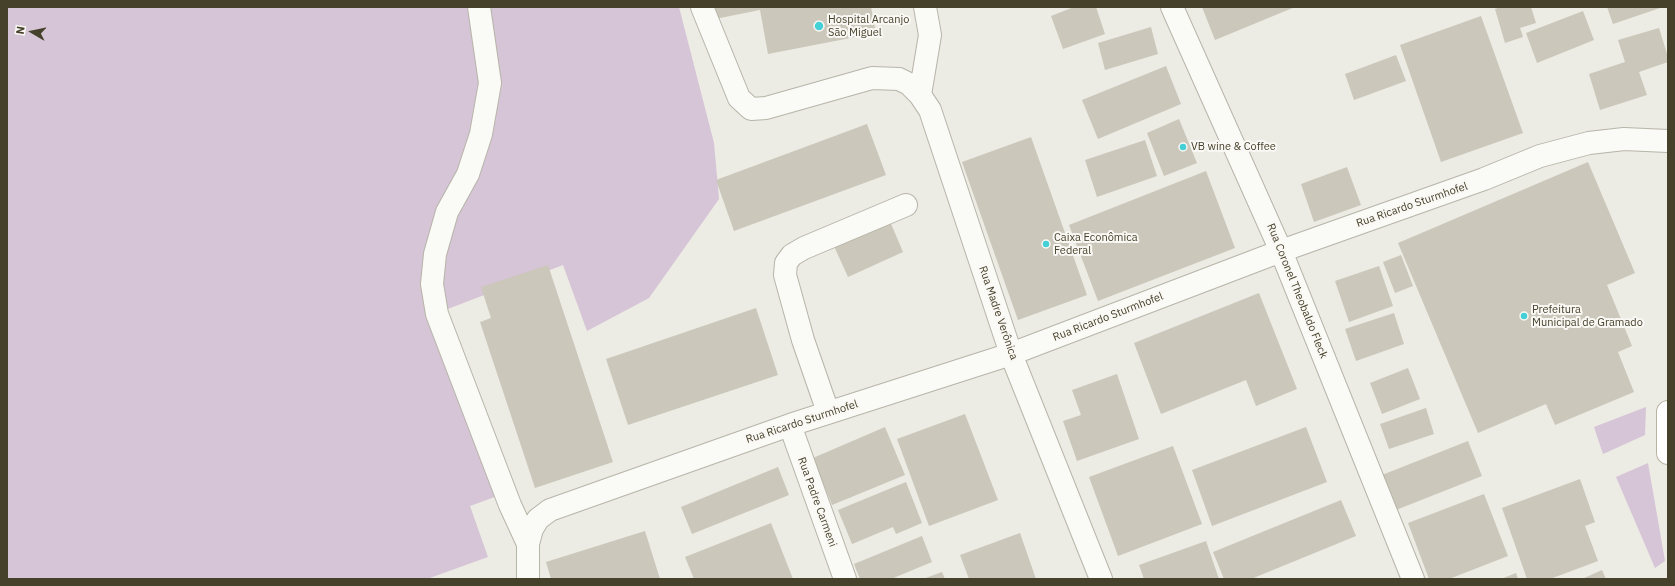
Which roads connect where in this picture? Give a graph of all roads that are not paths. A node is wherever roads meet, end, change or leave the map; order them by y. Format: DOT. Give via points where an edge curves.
graph roads {
  1 [pos="479,7"];
  2 [pos="702,7"];
  3 [pos="925,7"];
  4 [pos="1172,7"];
  5 [pos="920,95"];
  6 [pos="1668,141"];
  7 [pos="906,205"];
  8 [pos="1281,251"];
  9 [pos="1011,354"];
  10 [pos="828,412"];
  11 [pos="1668,412"];
  12 [pos="790,425"];
  13 [pos="1668,453"];
  14 [pos="528,544"];
  15 [pos="528,579"];
  16 [pos="845,579"];
  17 [pos="1101,579"];
  18 [pos="1413,579"];
  1 -- 14 [label="street" via="490,83 470,168 447,212 434,254 432,284 437,314 510,504"];
  2 -- 5 [label="street, Rua Madre Verônica" via="739,98 751,109 766,108 872,78 899,79 909,84"];
  3 -- 5 [label="street" via="930,35"];
  4 -- 8 [label="street, Rua Coronel Theobaldo Fleck"];
  5 -- 9 [label="street, Rua Madre Verônica" via="930,110"];
  6 -- 8 [label="street, Rua Ricardo Sturmhofel" via="1624,139 1589,143 1540,156 1484,179"];
  7 -- 10 [label="street" via="804,248 792,255 786,263 785,275"];
  8 -- 9 [label="street, Rua Ricardo Sturmhofel"];
  8 -- 18 [label="street, Rua Coronel Theobaldo Fleck"];
  9 -- 10 [label="street, Rua Ricardo Sturmhofel"];
  9 -- 17 [label="street, Rua Madre Verônica"];
  10 -- 12 [label="street, Rua Ricardo Sturmhofel"];
  11 -- 13 [label="main road"];
  12 -- 14 [label="street, Rua Ricardo Sturmhofel" via="550,510 538,519"];
  12 -- 16 [label="street, Rua Padre Carmeni"];
  14 -- 15 [label="street"];
}
